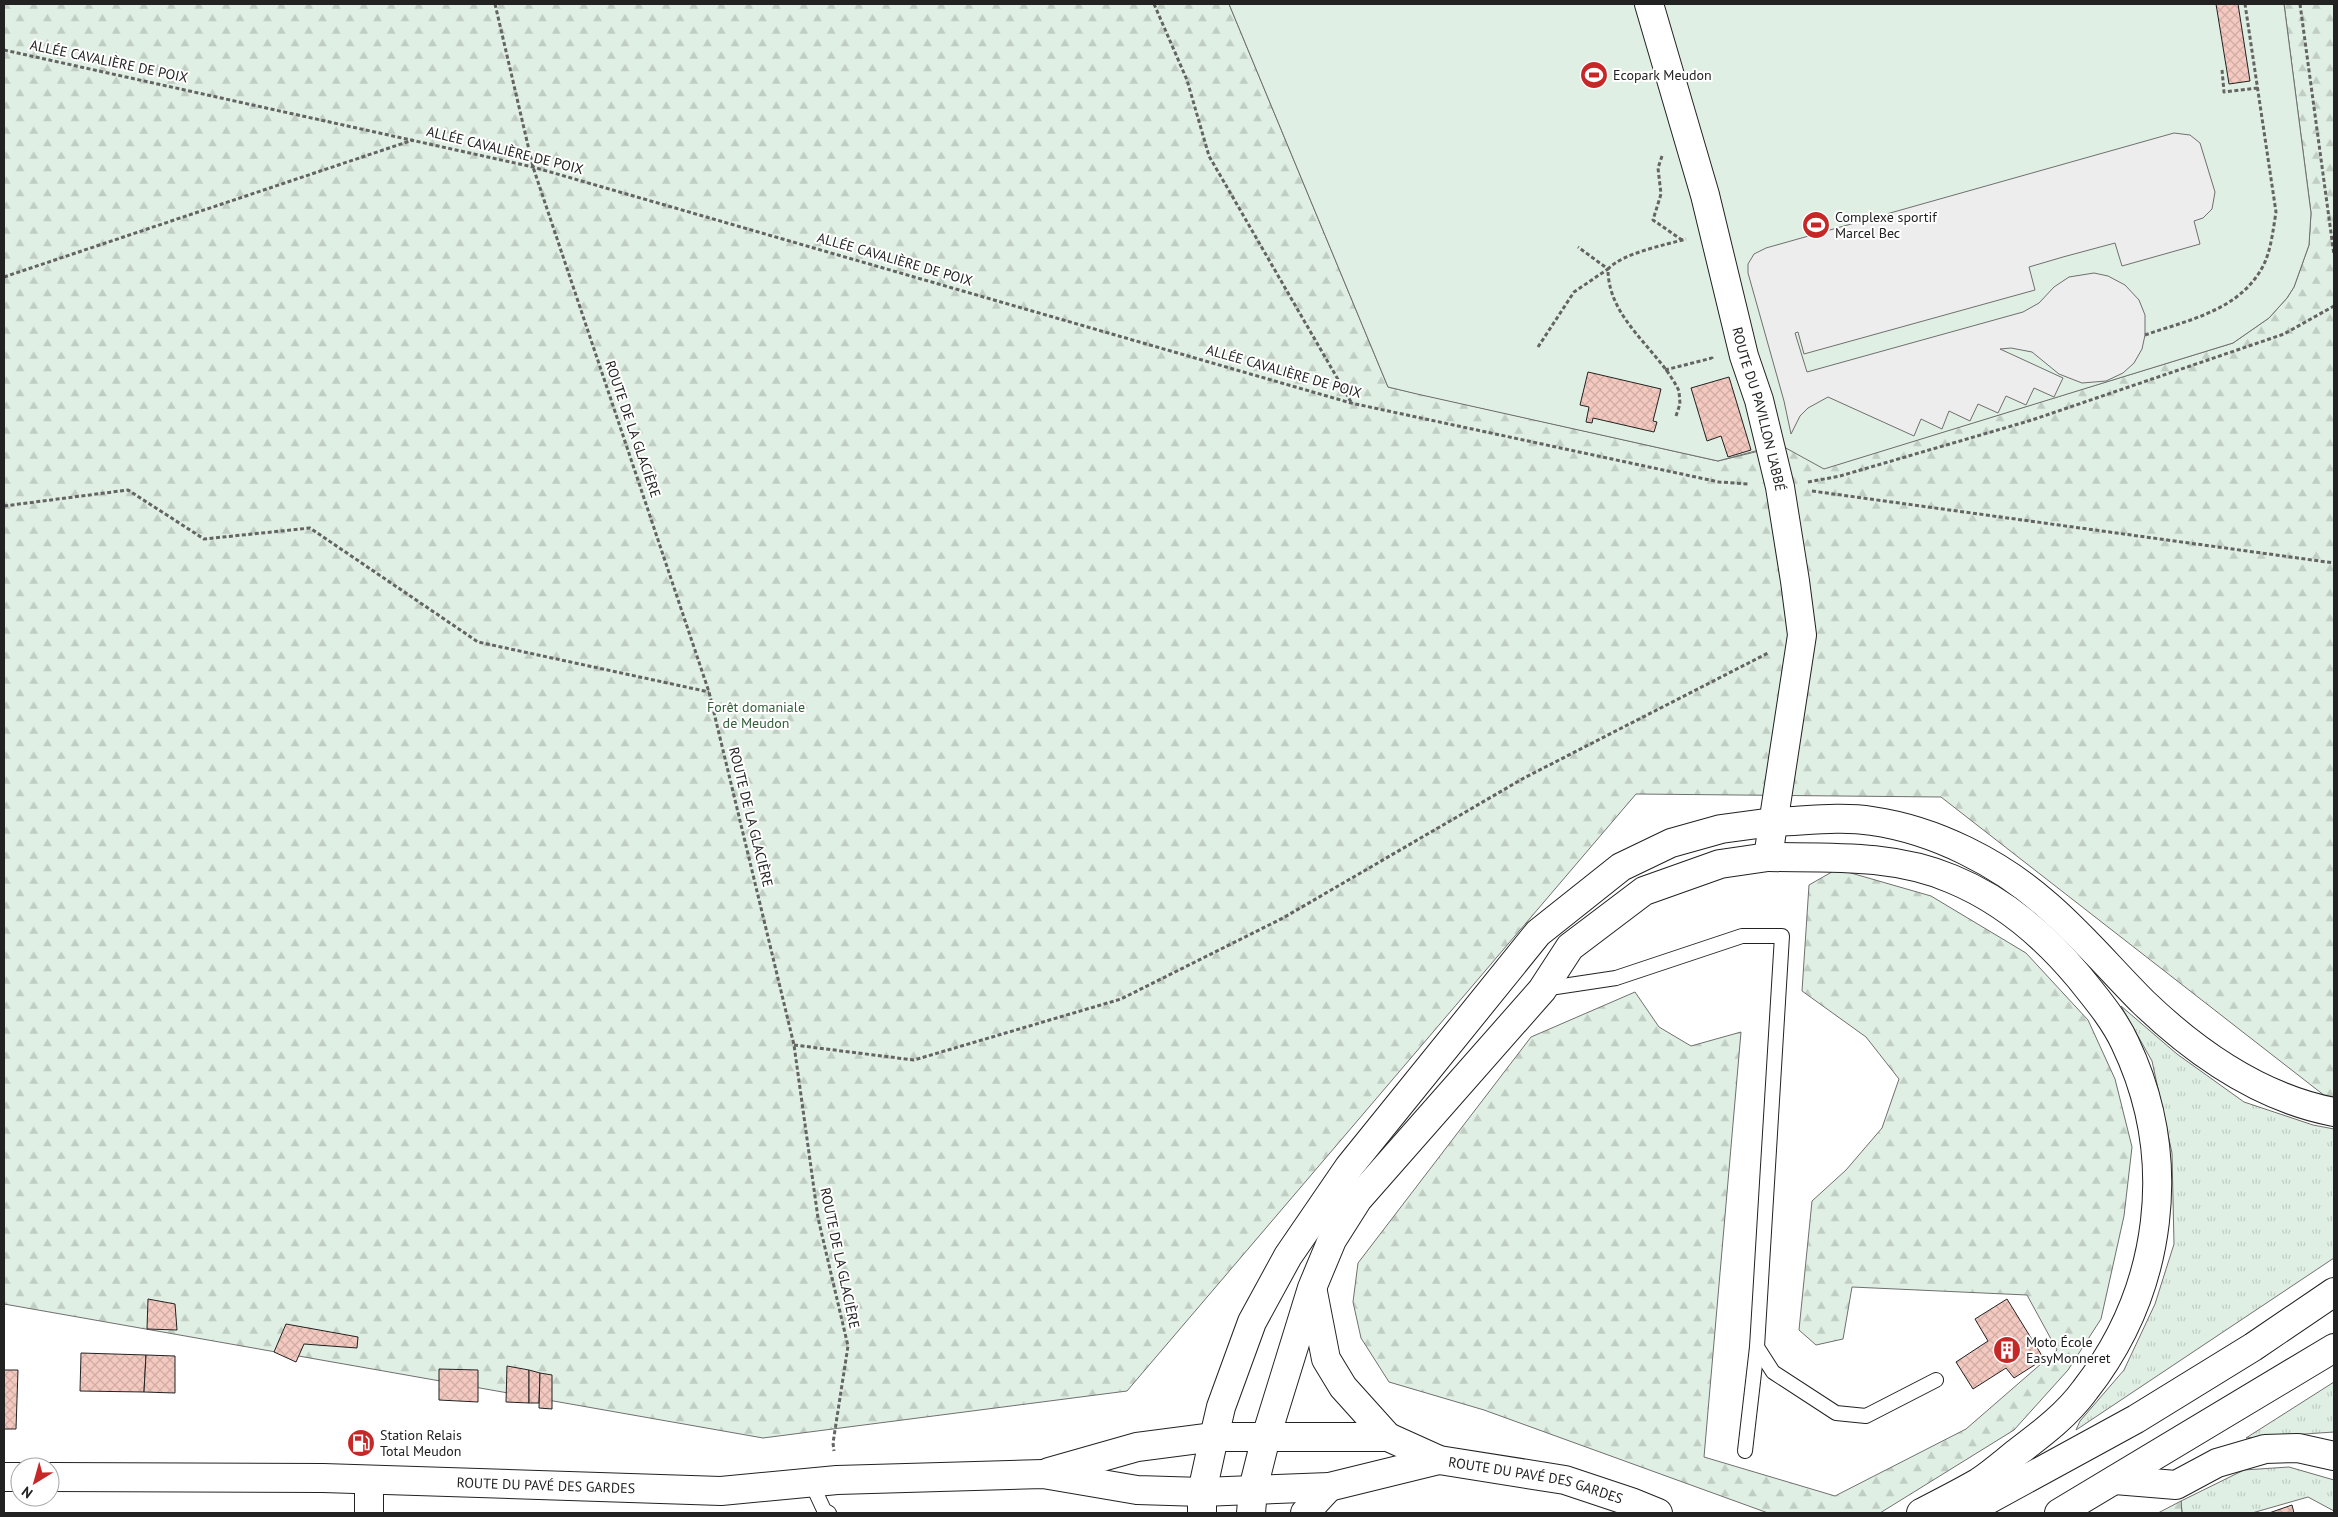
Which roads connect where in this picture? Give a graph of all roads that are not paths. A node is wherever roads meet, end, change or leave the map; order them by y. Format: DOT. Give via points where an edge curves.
graph roads {
  1 [pos="1649,4"];
  2 [pos="1773,822"];
  3 [pos="1768,857"];
  4 [pos="1542,990"];
  5 [pos="2334,1112"];
  6 [pos="1312,1288"];
  7 [pos="2334,1292"];
  8 [pos="1756,1347"];
  9 [pos="2334,1348"];
  10 [pos="1936,1380"];
  11 [pos="1214,1437"];
  12 [pos="1266,1437"];
  13 [pos="1388,1437"];
  14 [pos="1745,1451"];
  15 [pos="2334,1456"];
  16 [pos="1439,1460"];
  17 [pos="1042,1474"];
  18 [pos="60,1477"];
  19 [pos="369,1480"];
  20 [pos="2115,1480"];
  21 [pos="824,1481"];
  22 [pos="1329,1487"];
  23 [pos="1252,1501"];
  24 [pos="1202,1503"];
  25 [pos="369,1513"];
  26 [pos="829,1513"];
  27 [pos="1305,1513"];
  28 [pos="1658,1513"];
  29 [pos="1921,1513"];
  30 [pos="1964,1513"];
  31 [pos="2059,1513"];
  1 -- 2 [label="main road, ROUTE DU PAVILLON L'ABBÉ" via="1705,195 1780,487 1802,635"];
  2 -- 3 [label="main road, ROUTE DU PAVILLON L'ABBÉ"];
  2 -- 5 [label="main road" via="1861,820 1879,823 1946,843 1996,867 2046,904 2150,1008 2224,1067 2278,1095"];
  2 -- 11 [label="main road" via="1721,829 1672,843 1646,855 1621,867 1538,933 1349,1167 1288,1256 1252,1322 1221,1407"];
  3 -- 4 [label="main road" via="1720,864 1644,891 1570,947"];
  3 -- 29 [label="main road" via="1872,859 1919,868 1952,879 2012,912 2062,957 2110,1016 2141,1082 2151,1117 2157,1155 2154,1229 2140,1288 2124,1330 2110,1355 2085,1391 2058,1420 1981,1481"];
  4 -- 6 [label="main road" via="1358,1199 1332,1240"];
  4 -- 8 [label="lane" via="1616,978 1742,936 1782,936"];
  6 -- 12 [label="main road"];
  6 -- 13 [label="main road" via="1326,1359 1343,1387"];
  7 -- 30 [label="main road" via="2136,1419"];
  8 -- 10 [label="lane" via="1773,1372 1836,1413 1866,1416"];
  8 -- 14 [label="lane"];
  9 -- 20 [label="main road"];
  11 -- 12 [label="main road, ROUTE DU PAVÉ DES GARDES"];
  11 -- 17 [label="main road, ROUTE DU PAVÉ DES GARDES" via="1136,1447"];
  11 -- 24 [label="main road"];
  12 -- 13 [label="main road, ROUTE DU PAVÉ DES GARDES"];
  12 -- 23 [label="main road"];
  13 -- 16 [label="main road, ROUTE DU PAVÉ DES GARDES"];
  15 -- 20 [label="main road" via="2298,1448 2265,1449 2217,1463 2176,1485"];
  16 -- 22 [label="main road, ROUTE DU PAVÉ DES GARDES"];
  16 -- 28 [label="main road, ROUTE DU PAVÉ DES GARDES" via="1565,1480"];
  17 -- 21 [label="main road, ROUTE DU PAVÉ DES GARDES"];
  17 -- 24 [label="main road, ROUTE DU PAVÉ DES GARDES"];
  18 -- 19 [label="main road, ROUTE DU PAVÉ DES GARDES"];
  19 -- 21 [label="main road, ROUTE DU PAVÉ DES GARDES" via="721,1491"];
  19 -- 25 [label="main road"];
  20 -- 31 [label="main road"];
  21 -- 26 [label="lane" via="824,1510"];
  22 -- 23 [label="main road, ROUTE DU PAVÉ DES GARDES"];
  22 -- 27 [label="main road"];
  23 -- 24 [label="main road, ROUTE DU PAVÉ DES GARDES"];
}
